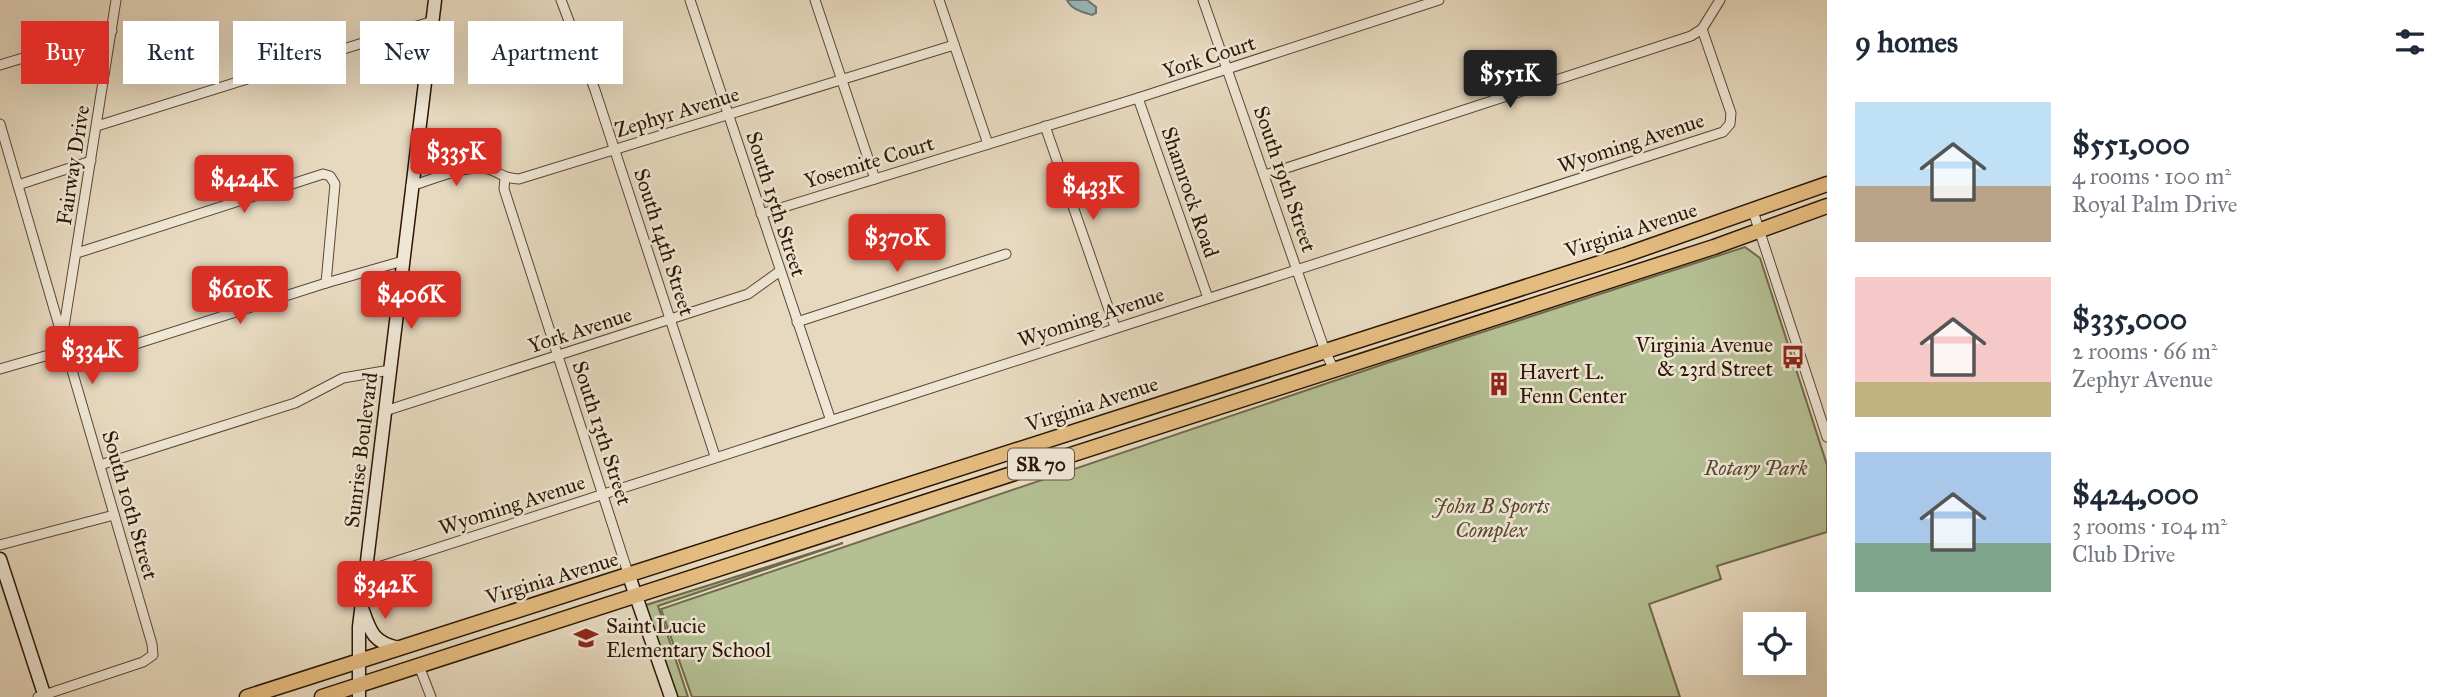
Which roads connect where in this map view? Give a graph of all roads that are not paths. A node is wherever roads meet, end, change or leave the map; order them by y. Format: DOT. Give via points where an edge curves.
graph roads {
  1 [pos="116,0"];
  2 [pos="435,0"];
  3 [pos="561,0"];
  4 [pos="690,0"];
  5 [pos="815,0"];
  6 [pos="939,0"];
  7 [pos="1203,0"];
  8 [pos="1439,0"];
  9 [pos="1720,0"];
  10 [pos="433,21"];
  11 [pos="569,21"];
  12 [pos="1702,29"];
  13 [pos="112,31"];
  14 [pos="360,44"];
  15 [pos="954,45"];
  16 [pos="0,65"];
  17 [pos="1228,69"];
  18 [pos="841,80"];
  19 [pos="425,84"];
  20 [pos="592,84"];
  21 [pos="1138,98"];
  22 [pos="729,114"];
  23 [pos="0,124"];
  24 [pos="1045,126"];
  25 [pos="97,127"];
  26 [pos="988,144"];
  27 [pos="615,150"];
  28 [pos="91,161"];
  29 [pos="1265,175"];
  30 [pos="505,178"];
  31 [pos="874,179"];
  32 [pos="1827,184"];
  33 [pos="18,185"];
  34 [pos="411,186"];
  35 [pos="1827,206"];
  36 [pos="1753,211"];
  37 [pos="761,215"];
  38 [pos="1760,231"];
  39 [pos="77,253"];
  40 [pos="1006,254"];
  41 [pos="1625,255"];
  42 [pos="403,261"];
  43 [pos="1298,270"];
  44 [pos="780,271"];
  45 [pos="326,283"];
  46 [pos="1208,298"];
  47 [pos="1516,312"];
  48 [pos="670,319"];
  49 [pos="797,322"];
  50 [pos="1115,327"];
  51 [pos="63,334"];
  52 [pos="66,350"];
  53 [pos="1325,351"];
  54 [pos="556,356"];
  55 [pos="70,365"];
  56 [pos="0,369"];
  57 [pos="390,370"];
  58 [pos="1334,370"];
  59 [pos="385,411"];
  60 [pos="830,418"];
  61 [pos="1827,437"];
  62 [pos="715,456"];
  63 [pos="100,465"];
  64 [pos="920,482"];
  65 [pos="602,494"];
  66 [pos="926,501"];
  67 [pos="114,515"];
  68 [pos="0,545"];
  69 [pos="0,559"];
  70 [pos="366,571"];
  71 [pos="629,576"];
  72 [pos="5,589"];
  73 [pos="635,596"];
  74 [pos="362,606"];
  75 [pos="399,648"];
  76 [pos="358,661"];
  77 [pos="419,666"];
  78 [pos="359,691"];
  79 [pos="42,696"];
  80 [pos="247,697"];
  81 [pos="322,697"];
  82 [pos="431,697"];
  83 [pos="671,697"];
  1 -- 13 [label="street, Fairway Drive"];
  2 -- 10 [label="street, Sunrise Boulevard"];
  3 -- 11 [label="street, South 14th Street"];
  4 -- 22 [label="street, South 15th Street"];
  5 -- 18 [label="street"];
  6 -- 15 [label="street"];
  7 -- 17 [label="street, South 19th Street"];
  8 -- 17 [label="street, York Court"];
  9 -- 12 [label="street"];
  12 -- 29 [label="street"];
  12 -- 43 [label="street, Wyoming Avenue" via="1731,113 1723,132"];
  13 -- 16 [label="street"];
  13 -- 25 [label="street, Fairway Drive"];
  14 -- 25 [label="street"];
  15 -- 18 [label="street, Zephyr Avenue"];
  15 -- 26 [label="street"];
  17 -- 21 [label="street, York Court"];
  17 -- 29 [label="street, South 19th Street"];
  18 -- 22 [label="street, Zephyr Avenue"];
  18 -- 31 [label="street"];
  19 -- 34 [label="street, Sunrise Boulevard"];
  20 -- 27 [label="street, South 14th Street"];
  21 -- 24 [label="street, York Court"];
  21 -- 46 [label="street, Shamrock Road"];
  22 -- 27 [label="street, Zephyr Avenue"];
  22 -- 37 [label="street, South 15th Street"];
  23 -- 33 [label="street, South 10th Street"];
  24 -- 26 [label="street, York Court"];
  24 -- 50 [label="street"];
  25 -- 28 [label="street, Fairway Drive"];
  26 -- 31 [label="street, Yosemite Court"];
  27 -- 30 [label="street, Zephyr Avenue"];
  27 -- 48 [label="street, South 14th Street"];
  28 -- 33 [label="street"];
  28 -- 39 [label="street, Fairway Drive"];
  29 -- 43 [label="street, South 19th Street"];
  30 -- 34 [label="street, Zephyr Avenue" via="488,169 472,168"];
  30 -- 54 [label="street, South 13th Street" via="504,189"];
  31 -- 37 [label="street, Yosemite Court"];
  32 -- 36 [label="main road, Virginia Avenue / SR 70"];
  33 -- 51 [label="street, South 10th Street"];
  34 -- 42 [label="street, Sunrise Boulevard"];
  35 -- 38 [label="main road, Virginia Avenue / SR 70"];
  36 -- 38 [label="street"];
  36 -- 41 [label="main road, Virginia Avenue / SR 70"];
  37 -- 44 [label="street, South 15th Street"];
  38 -- 47 [label="main road, Virginia Avenue / SR 70"];
  38 -- 61 [label="street"];
  39 -- 45 [label="street" via="323,174 335,184"];
  39 -- 51 [label="street, Fairway Drive"];
  40 -- 49 [label="street"];
  41 -- 47 [label="main road" via="1523,297"];
  41 -- 53 [label="main road, Virginia Avenue / SR 70"];
  42 -- 45 [label="street"];
  42 -- 57 [label="street, Sunrise Boulevard"];
  43 -- 46 [label="street, Wyoming Avenue"];
  43 -- 53 [label="street, South 19th Street"];
  44 -- 48 [label="street, York Avenue" via="748,294"];
  44 -- 49 [label="street, South 15th Street"];
  45 -- 55 [label="street"];
  46 -- 50 [label="street, Wyoming Avenue"];
  47 -- 58 [label="main road, Virginia Avenue / SR 70"];
  48 -- 54 [label="street, York Avenue"];
  48 -- 62 [label="street, South 14th Street"];
  49 -- 60 [label="street, South 15th Street"];
  50 -- 60 [label="street, Wyoming Avenue"];
  51 -- 52 [label="street, South 10th Street"];
  52 -- 55 [label="street, South 10th Street"];
  52 -- 56 [label="street"];
  53 -- 58 [label="street, South 19th Street"];
  53 -- 64 [label="main road, Virginia Avenue / SR 70"];
  54 -- 59 [label="street, York Avenue"];
  54 -- 65 [label="street, South 13th Street"];
  55 -- 63 [label="street, South 10th Street"];
  57 -- 59 [label="street, Sunrise Boulevard"];
  57 -- 63 [label="street" via="344,379 295,403"];
  58 -- 66 [label="main road, Virginia Avenue / SR 70"];
  59 -- 70 [label="street, Sunrise Boulevard"];
  60 -- 62 [label="street, Wyoming Avenue"];
  62 -- 65 [label="street, Wyoming Avenue"];
  63 -- 67 [label="street, South 10th Street"];
  64 -- 66 [label="street"];
  64 -- 71 [label="main road, Virginia Avenue / SR 70"];
  65 -- 70 [label="street, Wyoming Avenue"];
  65 -- 71 [label="street, South 13th Street"];
  66 -- 73 [label="main road, Virginia Avenue / SR 70"];
  67 -- 68 [label="street"];
  67 -- 79 [label="street, South 10th Street" via="153,654 144,662"];
  69 -- 72 [label="street"];
  70 -- 74 [label="street, Sunrise Boulevard"];
  71 -- 73 [label="street, South 13th Street"];
  71 -- 75 [label="main road, Virginia Avenue / SR 70"];
  72 -- 79 [label="street"];
  73 -- 77 [label="main road, Virginia Avenue / SR 70"];
  73 -- 83 [label="street, South 13th Street"];
  74 -- 75 [label="street" via="377,640"];
  74 -- 76 [label="street, Sunrise Boulevard"];
  75 -- 76 [label="main road, Virginia Avenue / SR 70"];
  76 -- 78 [label="street, Sunrise Boulevard"];
  76 -- 80 [label="main road, Virginia Avenue / SR 70"];
  77 -- 78 [label="main road, Virginia Avenue / SR 70"];
  77 -- 82 [label="street"];
  78 -- 81 [label="main road, Virginia Avenue / SR 70"];
}
